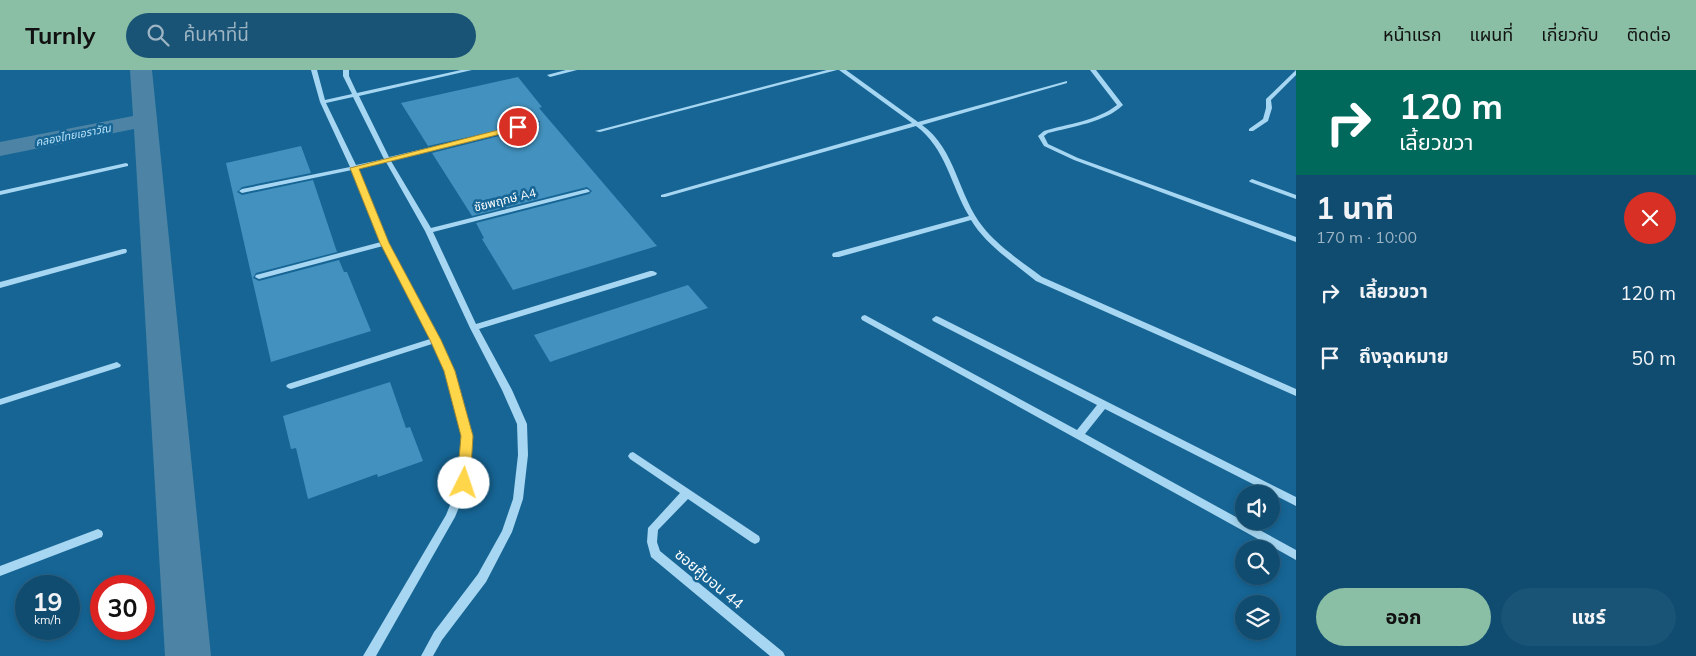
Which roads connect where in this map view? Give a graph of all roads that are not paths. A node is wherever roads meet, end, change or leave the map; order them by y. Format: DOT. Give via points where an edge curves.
graph roads {
  1 [pos="314,70"];
  2 [pos="346,70"];
  3 [pos="469,70"];
  4 [pos="574,70"];
  5 [pos="834,70"];
  6 [pos="842,70"];
  7 [pos="1093,70"];
  8 [pos="1289,70"];
  9 [pos="1296,72"];
  10 [pos="550,75"];
  11 [pos="1066,82"];
  12 [pos="356,95"];
  13 [pos="323,102"];
  14 [pos="537,123"];
  15 [pos="917,124"];
  16 [pos="1251,130"];
  17 [pos="598,131"];
  18 [pos="387,159"];
  19 [pos="126,165"];
  20 [pos="354,168"];
  21 [pos="1252,181"];
  22 [pos="587,190"];
  23 [pos="242,191"];
  24 [pos="0,193"];
  25 [pos="663,196"];
  26 [pos="1296,197"];
  27 [pos="973,217"];
  28 [pos="430,231"];
  29 [pos="1296,240"];
  30 [pos="384,243"];
  31 [pos="123,251"];
  32 [pos="836,255"];
  33 [pos="653,273"];
  34 [pos="258,277"];
  35 [pos="0,285"];
  36 [pos="865,318"];
  37 [pos="936,318"];
  38 [pos="474,328"];
  39 [pos="435,340"];
  40 [pos="117,365"];
  41 [pos="291,386"];
  42 [pos="1296,393"];
  43 [pos="0,402"];
  44 [pos="1103,404"];
  45 [pos="1078,436"];
  46 [pos="633,456"];
  47 [pos="687,493"];
  48 [pos="1296,502"];
  49 [pos="98,534"];
  50 [pos="755,539"];
  51 [pos="1296,555"];
  52 [pos="0,571"];
  53 [pos="369,656"];
  54 [pos="426,656"];
  55 [pos="779,656"];
  1 -- 13 [label="street"];
  2 -- 12 [label="street"];
  3 -- 12 [label="street"];
  4 -- 10 [label="street"];
  5 -- 17 [label="street"];
  6 -- 15 [label="street"];
  7 -- 29 [label="street" via="1120,105 1104,115 1046,132 1041,136 1046,145"];
  8 -- 9 [label="street"];
  9 -- 16 [label="street" via="1268,100 1266,120"];
  11 -- 15 [label="street"];
  12 -- 13 [label="street"];
  12 -- 18 [label="street"];
  13 -- 20 [label="street"];
  14 -- 18 [label="street"];
  15 -- 25 [label="street"];
  15 -- 27 [label="street" via="928,132 942,152"];
  18 -- 20 [label="street"];
  18 -- 28 [label="street"];
  19 -- 24 [label="street"];
  20 -- 23 [label="street"];
  20 -- 30 [label="street"];
  21 -- 26 [label="street"];
  22 -- 28 [label="street, ชัยพฤกษ์ A4"];
  27 -- 32 [label="street"];
  27 -- 42 [label="street" via="1007,254 1040,279"];
  28 -- 38 [label="street"];
  30 -- 34 [label="street"];
  30 -- 39 [label="street"];
  31 -- 35 [label="street"];
  33 -- 38 [label="street"];
  36 -- 45 [label="street"];
  37 -- 44 [label="street"];
  38 -- 54 [label="street" via="522,424 518,499 507,532 482,578"];
  39 -- 41 [label="street"];
  39 -- 53 [label="street" via="449,371 467,436 464,483 450,517"];
  40 -- 43 [label="street"];
  44 -- 45 [label="street"];
  44 -- 48 [label="street"];
  45 -- 51 [label="street"];
  46 -- 47 [label="street"];
  47 -- 50 [label="street"];
  47 -- 55 [label="street, ซอยคู้บอน 44" via="653,528 652,542 656,554"];
  49 -- 52 [label="street"];
}
